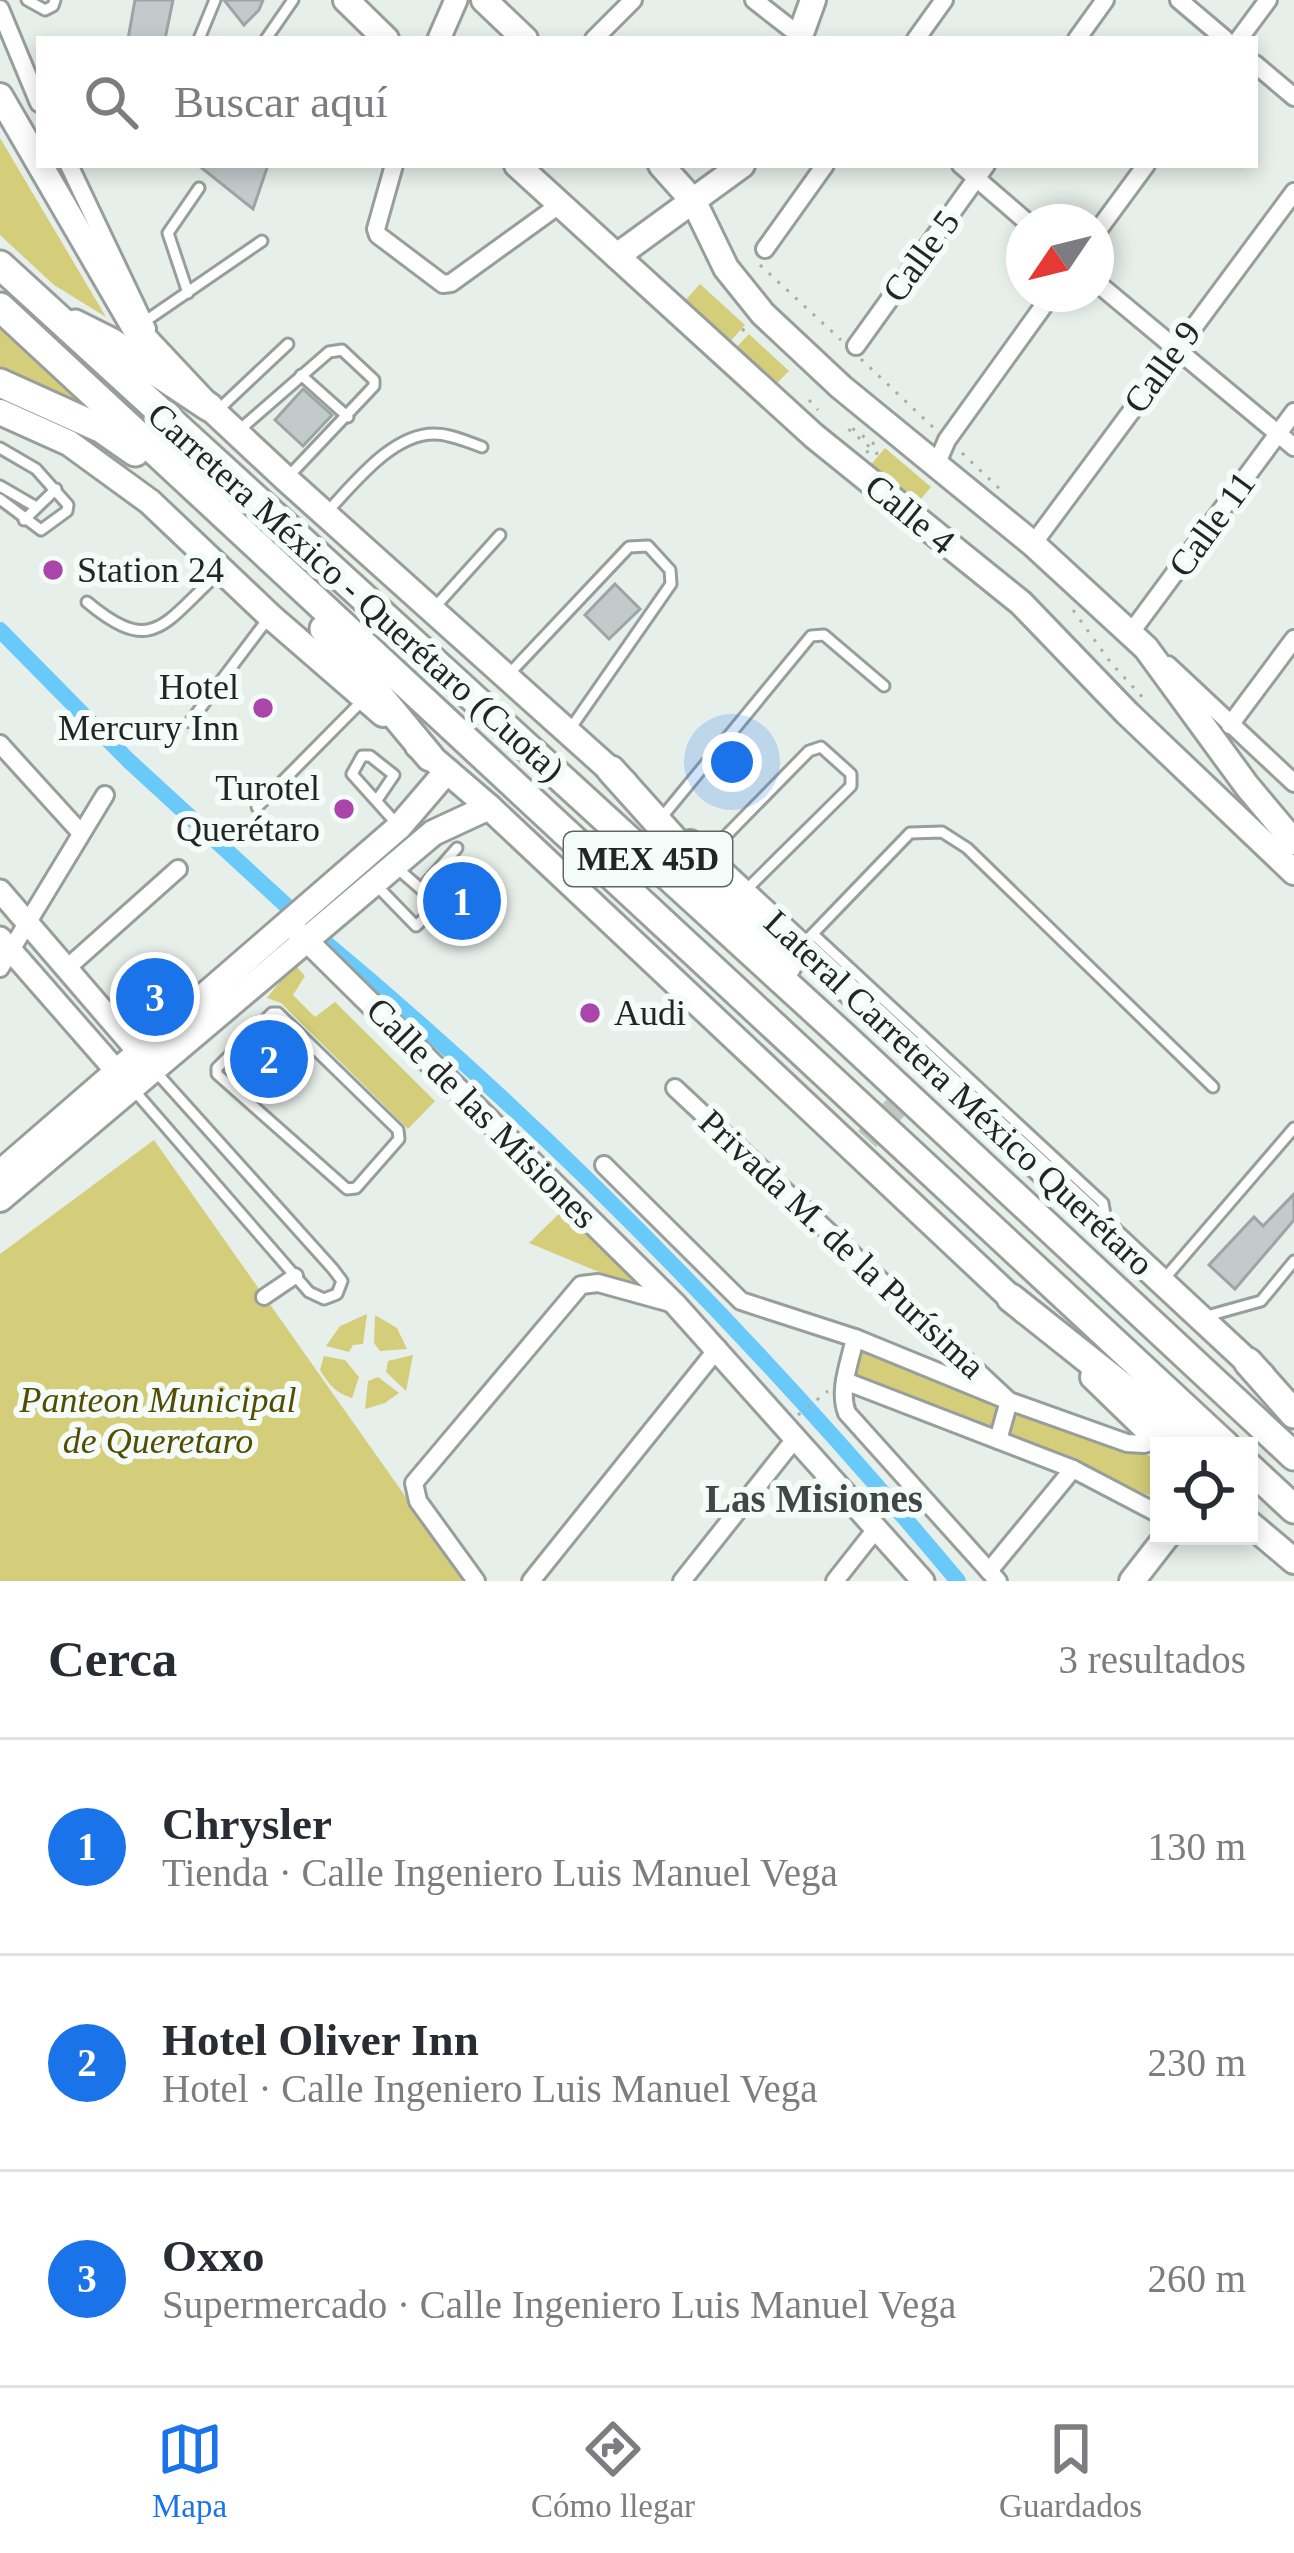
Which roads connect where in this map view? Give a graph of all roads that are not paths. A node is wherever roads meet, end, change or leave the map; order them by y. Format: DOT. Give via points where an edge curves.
graph roads {
  1 [pos="27,0"];
  2 [pos="55,0"];
  3 [pos="215,0"];
  4 [pos="293,0"];
  5 [pos="346,0"];
  6 [pos="456,0"];
  7 [pos="484,0"];
  8 [pos="633,0"];
  9 [pos="754,0"];
  10 [pos="813,0"];
  11 [pos="944,0"];
  12 [pos="1106,0"];
  13 [pos="1178,0"];
  14 [pos="1268,0"];
  15 [pos="0,9"];
  16 [pos="200,36"];
  17 [pos="268,36"];
  18 [pos="383,36"];
  19 [pos="440,36"];
  20 [pos="522,36"];
  21 [pos="597,36"];
  22 [pos="799,36"];
  23 [pos="802,36"];
  24 [pos="918,36"];
  25 [pos="1079,36"];
  26 [pos="1221,36"];
  27 [pos="1240,36"];
  28 [pos="1258,67"];
  29 [pos="0,96"];
  30 [pos="36,96"];
  31 [pos="1294,97"];
  32 [pos="36,158"];
  33 [pos="42,168"];
  34 [pos="70,168"];
  35 [pos="393,168"];
  36 [pos="520,168"];
  37 [pos="664,168"];
  38 [pos="738,168"];
  39 [pos="823,168"];
  40 [pos="1144,168"];
  41 [pos="981,171"];
  42 [pos="199,188"];
  43 [pos="1294,191"];
  44 [pos="694,202"];
  45 [pos="1011,204"];
  46 [pos="559,205"];
  47 [pos="1114,209"];
  48 [pos="262,242"];
  49 [pos="756,251"];
  50 [pos="617,256"];
  51 [pos="0,265"];
  52 [pos="188,293"];
  53 [pos="1114,297"];
  54 [pos="0,307"];
  55 [pos="46,309"];
  56 [pos="1039,312"];
  57 [pos="144,322"];
  58 [pos="288,344"];
  59 [pos="850,345"];
  60 [pos="1175,348"];
  61 [pos="160,356"];
  62 [pos="301,375"];
  63 [pos="0,383"];
  64 [pos="212,410"];
  65 [pos="1294,412"];
  66 [pos="348,417"];
  67 [pos="2,419"];
  68 [pos="236,432"];
  69 [pos="1278,434"];
  70 [pos="482,446"];
  71 [pos="1294,447"];
  72 [pos="0,448"];
  73 [pos="936,465"];
  74 [pos="286,479"];
  75 [pos="0,486"];
  76 [pos="56,488"];
  77 [pos="0,499"];
  78 [pos="211,504"];
  79 [pos="36,507"];
  80 [pos="326,513"];
  81 [pos="25,520"];
  82 [pos="500,536"];
  83 [pos="252,543"];
  84 [pos="1033,544"];
  85 [pos="222,570"];
  86 [pos="87,602"];
  87 [pos="433,609"];
  88 [pos="270,616"];
  89 [pos="1294,639"];
  90 [pos="1138,641"];
  91 [pos="507,676"];
  92 [pos="884,686"];
  93 [pos="365,698"];
  94 [pos="190,722"];
  95 [pos="1230,725"];
  96 [pos="568,732"];
  97 [pos="0,744"];
  98 [pos="439,764"];
  99 [pos="611,770"];
  100 [pos="1294,783"];
  101 [pos="105,794"];
  102 [pos="376,800"];
  103 [pos="257,807"];
  104 [pos="489,808"];
  105 [pos="662,817"];
  106 [pos="399,827"];
  107 [pos="80,833"];
  108 [pos="1294,842"];
  109 [pos="457,848"];
  110 [pos="706,857"];
  111 [pos="450,860"];
  112 [pos="394,865"];
  113 [pos="178,869"];
  114 [pos="1294,872"];
  115 [pos="373,882"];
  116 [pos="421,889"];
  117 [pos="0,891"];
  118 [pos="744,892"];
  119 [pos="438,905"];
  120 [pos="28,923"];
  121 [pos="296,930"];
  122 [pos="808,939"];
  123 [pos="4,952"];
  124 [pos="68,968"];
  125 [pos="853,982"];
  126 [pos="208,1022"];
  127 [pos="842,1035"];
  128 [pos="233,1049"];
  129 [pos="147,1061"];
  130 [pos="124,1080"];
  131 [pos="1213,1087"];
  132 [pos="675,1088"];
  133 [pos="1294,1128"];
  134 [pos="604,1165"];
  135 [pos="0,1173"];
  136 [pos="0,1199"];
  137 [pos="1107,1231"];
  138 [pos="1294,1261"];
  139 [pos="295,1276"];
  140 [pos="1161,1282"];
  141 [pos="264,1297"];
  142 [pos="1011,1298"];
  143 [pos="675,1304"];
  144 [pos="1201,1318"];
  145 [pos="855,1338"];
  146 [pos="718,1348"];
  147 [pos="1248,1362"];
  148 [pos="845,1381"];
  149 [pos="1009,1401"];
  150 [pos="1294,1410"];
  151 [pos="792,1432"];
  152 [pos="1155,1437"];
  153 [pos="1186,1437"];
  154 [pos="1216,1437"];
  155 [pos="998,1440"];
  156 [pos="1150,1444"];
  157 [pos="1294,1456"];
  158 [pos="1073,1469"];
  159 [pos="1258,1475"];
  160 [pos="1258,1497"];
  161 [pos="1150,1509"];
  162 [pos="1294,1509"];
  163 [pos="1294,1526"];
  164 [pos="876,1529"];
  165 [pos="1258,1531"];
  166 [pos="1160,1545"];
  167 [pos="1294,1561"];
  168 [pos="993,1576"];
  169 [pos="476,1581"];
  170 [pos="531,1581"];
  171 [pos="682,1581"];
  172 [pos="835,1581"];
  173 [pos="923,1581"];
  174 [pos="1132,1581"];
  1 -- 2 [label="lane" via="45,10"];
  3 -- 16 [label="lane"];
  4 -- 17 [label="lane"];
  5 -- 18 [label="main road"];
  6 -- 19 [label="street"];
  7 -- 20 [label="main road"];
  8 -- 21 [label="street"];
  9 -- 22 [label="street"];
  10 -- 23 [label="main road"];
  11 -- 24 [label="street"];
  12 -- 25 [label="street"];
  13 -- 26 [label="street"];
  14 -- 27 [label="street"];
  15 -- 30 [label="street"];
  28 -- 31 [label="street"];
  29 -- 32 [label="main road, Lateral Carretera México Querétaro"];
  33 -- 61 [label="main road, Lateral Carretera México Querétaro" via="134,327"];
  34 -- 57 [label="street"];
  35 -- 46 [label="street" via="376,229 443,284"];
  36 -- 46 [label="main road, Calle 4"];
  37 -- 44 [label="main road, Calle 4"];
  38 -- 44 [label="main road"];
  39 -- 49 [label="street"];
  40 -- 47 [label="street"];
  41 -- 45 [label="street"];
  41 -- 59 [label="street, Calle 5"];
  42 -- 52 [label="lane" via="167,233"];
  43 -- 60 [label="street, Calle 9"];
  44 -- 50 [label="main road"];
  44 -- 73 [label="main road, Calle 4" via="726,268 763,314"];
  46 -- 50 [label="main road, Calle 4"];
  48 -- 52 [label="lane"];
  50 -- 114 [label="main road, Calle 4" via="814,436 1104,673"];
  51 -- 55 [label="highway, Carretera México - Querétaro (Cuota) / MEX 45D"];
  52 -- 57 [label="lane"];
  53 -- 60 [label="street"];
  54 -- 78 [label="highway, Carretera México - Querétaro (Cuota) / MEX 45D"];
  55 -- 64 [label="highway"];
  55 -- 127 [label="highway, Carretera México - Querétaro (Cuota) / MEX 45D"];
  56 -- 73 [label="street"];
  57 -- 61 [label="street"];
  58 -- 64 [label="lane"];
  60 -- 69 [label="street"];
  60 -- 84 [label="street, Calle 9"];
  61 -- 64 [label="main road, Lateral Carretera México Querétaro"];
  62 -- 66 [label="lane"];
  62 -- 66 [label="lane" via="342,350 374,380"];
  62 -- 68 [label="lane"];
  63 -- 78 [label="highway" via="102,429"];
  64 -- 68 [label="main road, Lateral Carretera México Querétaro"];
  65 -- 69 [label="street, Calle 11"];
  66 -- 74 [label="lane"];
  67 -- 85 [label="main road" via="90,456"];
  68 -- 74 [label="main road, Lateral Carretera México Querétaro"];
  69 -- 71 [label="street"];
  69 -- 90 [label="street, Calle 11"];
  70 -- 80 [label="lane" via="438,433 412,436"];
  72 -- 76 [label="lane"];
  73 -- 84 [label="main road, Calle 4"];
  74 -- 80 [label="main road, Lateral Carretera México Querétaro"];
  75 -- 79 [label="lane"];
  76 -- 79 [label="lane"];
  76 -- 81 [label="lane" via="67,511 41,530"];
  77 -- 81 [label="lane"];
  78 -- 83 [label="highway, Carretera México - Querétaro (Cuota) / MEX 45D"];
  79 -- 81 [label="lane"];
  80 -- 87 [label="main road, Lateral Carretera México Querétaro"];
  82 -- 87 [label="lane"];
  83 -- 98 [label="highway"];
  83 -- 154 [label="highway, Carretera México - Querétaro (Cuota) / MEX 45D"];
  84 -- 90 [label="main road, Calle 4"];
  85 -- 86 [label="lane" via="154,631 138,634"];
  85 -- 88 [label="main road"];
  87 -- 91 [label="main road, Lateral Carretera México Querétaro"];
  88 -- 93 [label="main road"];
  88 -- 94 [label="lane"];
  89 -- 95 [label="street"];
  90 -- 95 [label="street"];
  90 -- 108 [label="main road, Calle 4"];
  91 -- 96 [label="main road, Lateral Carretera México Querétaro"];
  91 -- 96 [label="lane" via="629,548 648,546 670,570 671,584"];
  92 -- 105 [label="lane" via="824,635 811,636"];
  93 -- 98 [label="main road"];
  93 -- 103 [label="lane"];
  95 -- 100 [label="street"];
  96 -- 99 [label="main road, Lateral Carretera México Querétaro"];
  97 -- 107 [label="street"];
  98 -- 104 [label="main road"];
  98 -- 106 [label="main road"];
  99 -- 105 [label="main road, Lateral Carretera México Querétaro"];
  99 -- 127 [label="highway"];
  101 -- 107 [label="street"];
  102 -- 102 [label="lane" via="352,774 362,756 393,771"];
  102 -- 106 [label="lane"];
  104 -- 112 [label="main road" via="433,833"];
  104 -- 142 [label="main road" via="862,1145"];
  105 -- 110 [label="main road, Lateral Carretera México Querétaro"];
  106 -- 121 [label="main road"];
  107 -- 120 [label="street"];
  109 -- 111 [label="lane"];
  110 -- 118 [label="main road, Lateral Carretera México Querétaro"];
  110 -- 118 [label="lane" via="809,751 821,747 851,774 851,786"];
  111 -- 116 [label="lane"];
  111 -- 119 [label="lane" via="464,876"];
  112 -- 115 [label="main road"];
  112 -- 116 [label="lane"];
  113 -- 124 [label="street"];
  115 -- 119 [label="lane" via="414,925"];
  115 -- 121 [label="main road"];
  116 -- 119 [label="lane"];
  117 -- 120 [label="street"];
  118 -- 122 [label="main road, Lateral Carretera México Querétaro"];
  120 -- 123 [label="street"];
  120 -- 124 [label="street"];
  121 -- 126 [label="main road"];
  121 -- 129 [label="main road"];
  121 -- 143 [label="street, Calle de las Misiones"];
  122 -- 125 [label="main road, Lateral Carretera México Querétaro"];
  122 -- 131 [label="lane" via="910,833 942,832"];
  123 -- 130 [label="street"];
  124 -- 129 [label="street"];
  125 -- 137 [label="main road, Lateral Carretera México Querétaro" via="923,1077"];
  125 -- 137 [label="lane" via="1103,1203"];
  126 -- 128 [label="lane"];
  126 -- 129 [label="main road"];
  127 -- 157 [label="highway, Carretera México - Querétaro (Cuota) / MEX 45D"];
  128 -- 128 [label="lane" via="217,1068 220,1079 346,1189 356,1188 399,1139 278,1013"];
  129 -- 130 [label="main road"];
  129 -- 139 [label="lane" via="342,1281 324,1299"];
  130 -- 135 [label="main road"];
  130 -- 136 [label="main road"];
  130 -- 139 [label="lane"];
  132 -- 149 [label="street, Privada M. de la Purísima"];
  133 -- 140 [label="lane"];
  134 -- 145 [label="street" via="733,1295"];
  137 -- 140 [label="main road, Lateral Carretera México Querétaro"];
  138 -- 144 [label="lane" via="1262,1301"];
  139 -- 141 [label="street"];
  140 -- 144 [label="main road, Lateral Carretera México Querétaro"];
  142 -- 152 [label="main road"];
  142 -- 153 [label="highway"];
  143 -- 146 [label="street, Calle de las Misiones"];
  143 -- 169 [label="street, Calle de las Misiones" via="590,1282 577,1288 414,1483 418,1501"];
  144 -- 147 [label="main road, Lateral Carretera México Querétaro"];
  145 -- 148 [label="street"];
  145 -- 149 [label="street"];
  146 -- 151 [label="street, Calle de las Misiones"];
  146 -- 170 [label="street"];
  147 -- 150 [label="highway"];
  148 -- 155 [label="street"];
  148 -- 168 [label="street" via="847,1413"];
  149 -- 155 [label="street"];
  149 -- 156 [label="street" via="1127,1443"];
  151 -- 164 [label="street, Calle de las Misiones"];
  151 -- 171 [label="street"];
  155 -- 158 [label="street"];
  158 -- 161 [label="street"];
  158 -- 168 [label="street"];
  159 -- 162 [label="highway"];
  160 -- 163 [label="highway"];
  164 -- 172 [label="street"];
  164 -- 173 [label="street, Calle de las Misiones"];
  165 -- 167 [label="main road"];
  166 -- 174 [label="main road"];
}
